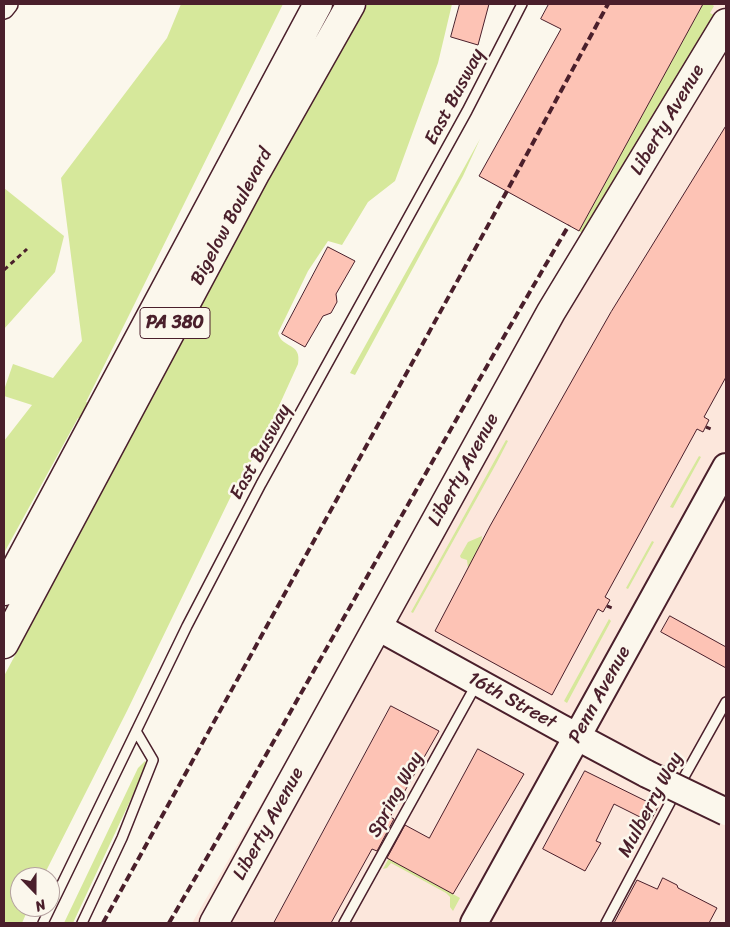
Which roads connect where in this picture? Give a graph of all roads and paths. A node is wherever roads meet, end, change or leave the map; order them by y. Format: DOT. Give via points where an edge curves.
graph roads {
  1 [pos="8,4"];
  2 [pos="318,4"];
  3 [pos="351,4"];
  4 [pos="522,4"];
  5 [pos="4,9"];
  6 [pos="724,33"];
  7 [pos="27,249"];
  8 [pos="4,270"];
  9 [pos="706,427"];
  10 [pos="713,430"];
  11 [pos="726,467"];
  12 [pos="4,591"];
  13 [pos="607,606"];
  14 [pos="612,608"];
  15 [pos="378,627"];
  16 [pos="4,644"];
  17 [pos="477,682"];
  18 [pos="726,702"];
  19 [pos="136,731"];
  20 [pos="577,737"];
  21 [pos="674,795"];
  22 [pos="726,812"];
  23 [pos="726,819"];
  24 [pos="43,923"];
  25 [pos="82,923"];
  26 [pos="214,923"];
  27 [pos="344,923"];
  28 [pos="474,923"];
  29 [pos="606,923"];
  1 -- 5 [label="street"];
  2 -- 12 [label="main road, Bigelow Boulevard / PA 380"];
  3 -- 16 [label="main road, Bigelow Boulevard / PA 380" via="256,172"];
  4 -- 19 [label="lane, East Busway" via="433,174 261,484"];
  6 -- 15 [label="main road, Liberty Avenue" via="551,312"];
  7 -- 8 [label="path"];
  9 -- 10 [label="path"];
  11 -- 20 [label="street, Penn Avenue"];
  13 -- 14 [label="path"];
  15 -- 17 [label="street, 16th Street"];
  15 -- 26 [label="main road, Liberty Avenue"];
  17 -- 20 [label="street, 16th Street"];
  17 -- 27 [label="lane, Spring Way"];
  18 -- 21 [label="lane, Mulberry Way"];
  19 -- 24 [label="lane, East Busway"];
  19 -- 25 [label="lane" via="153,760 122,838"];
  20 -- 22 [label="street, 16th Street, bridge"];
  20 -- 28 [label="street, Penn Avenue"];
  21 -- 23 [label="lane"];
  21 -- 29 [label="lane, Mulberry Way"];
}
